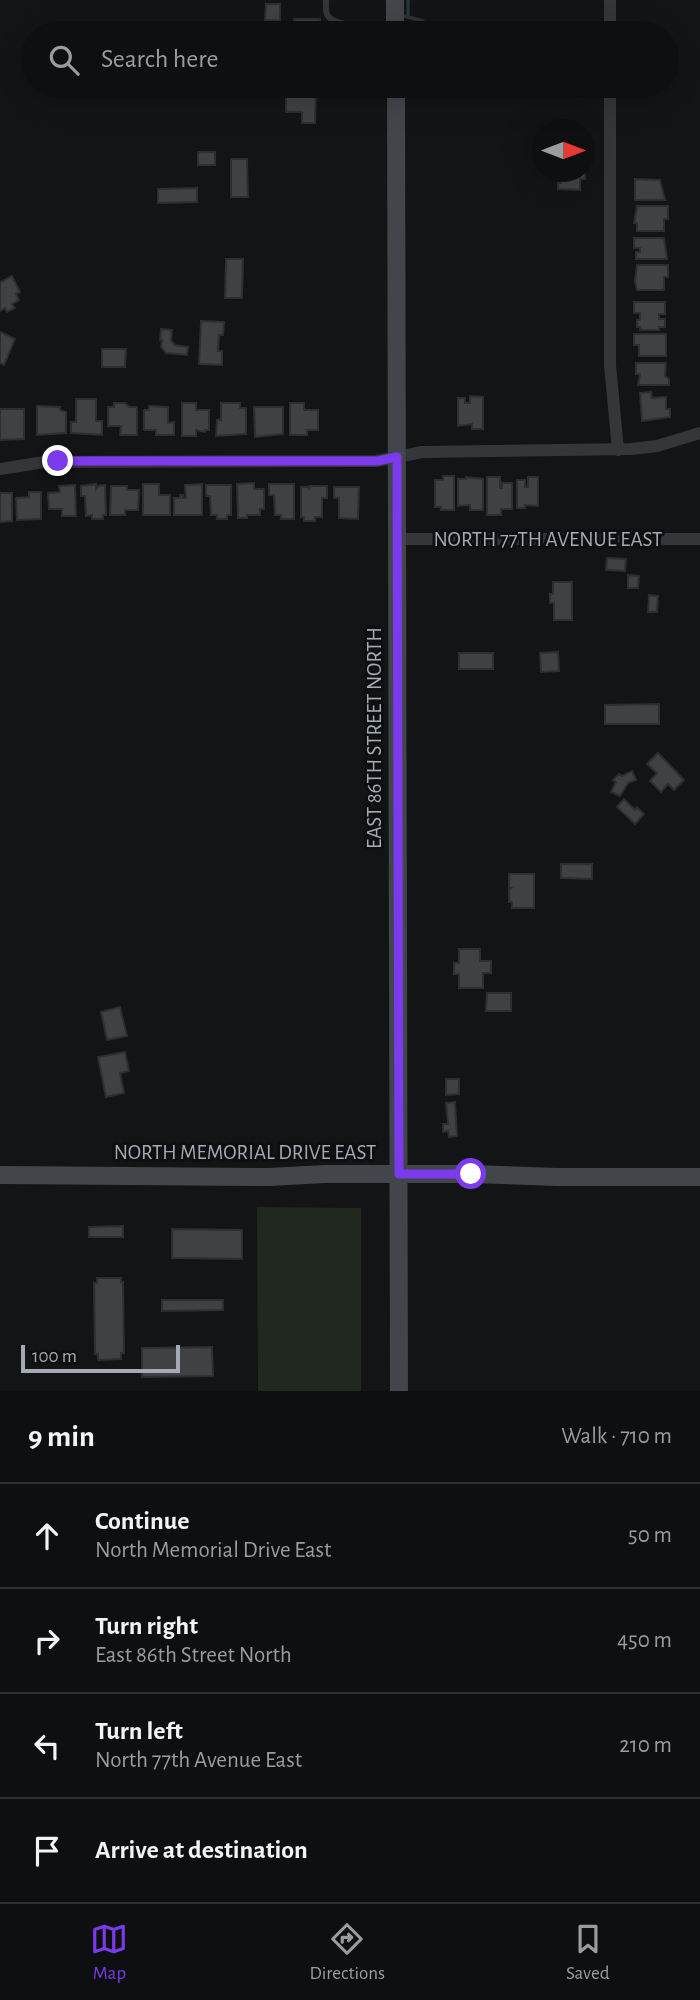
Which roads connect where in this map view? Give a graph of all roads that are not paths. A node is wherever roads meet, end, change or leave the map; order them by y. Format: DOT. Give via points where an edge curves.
graph roads {
  1 [pos="326,0"];
  2 [pos="395,0"];
  3 [pos="610,0"];
  4 [pos="334,21"];
  5 [pos="395,21"];
  6 [pos="610,21"];
  7 [pos="396,98"];
  8 [pos="610,98"];
  9 [pos="700,433"];
  10 [pos="618,450"];
  11 [pos="397,457"];
  12 [pos="0,469"];
  13 [pos="700,538"];
  14 [pos="397,539"];
  15 [pos="399,1174"];
  16 [pos="0,1175"];
  17 [pos="700,1177"];
  18 [pos="399,1391"];
  1 -- 4 [label="lane" via="326,14"];
  2 -- 5 [label="street"];
  3 -- 6 [label="street"];
  7 -- 11 [label="street, EAST 86TH STREET NORTH"];
  8 -- 10 [label="street" via="610,365"];
  9 -- 10 [label="street" via="657,446"];
  10 -- 11 [label="street" via="422,452"];
  11 -- 12 [label="street" via="377,461 44,462"];
  11 -- 14 [label="street, EAST 86TH STREET NORTH"];
  13 -- 14 [label="street, NORTH 77TH AVENUE EAST"];
  14 -- 15 [label="street, EAST 86TH STREET NORTH"];
  15 -- 16 [label="street, NORTH MEMORIAL DRIVE EAST"];
  15 -- 17 [label="street, NORTH MEMORIAL DRIVE EAST"];
  15 -- 18 [label="street, EAST 86TH STREET NORTH"];
}
